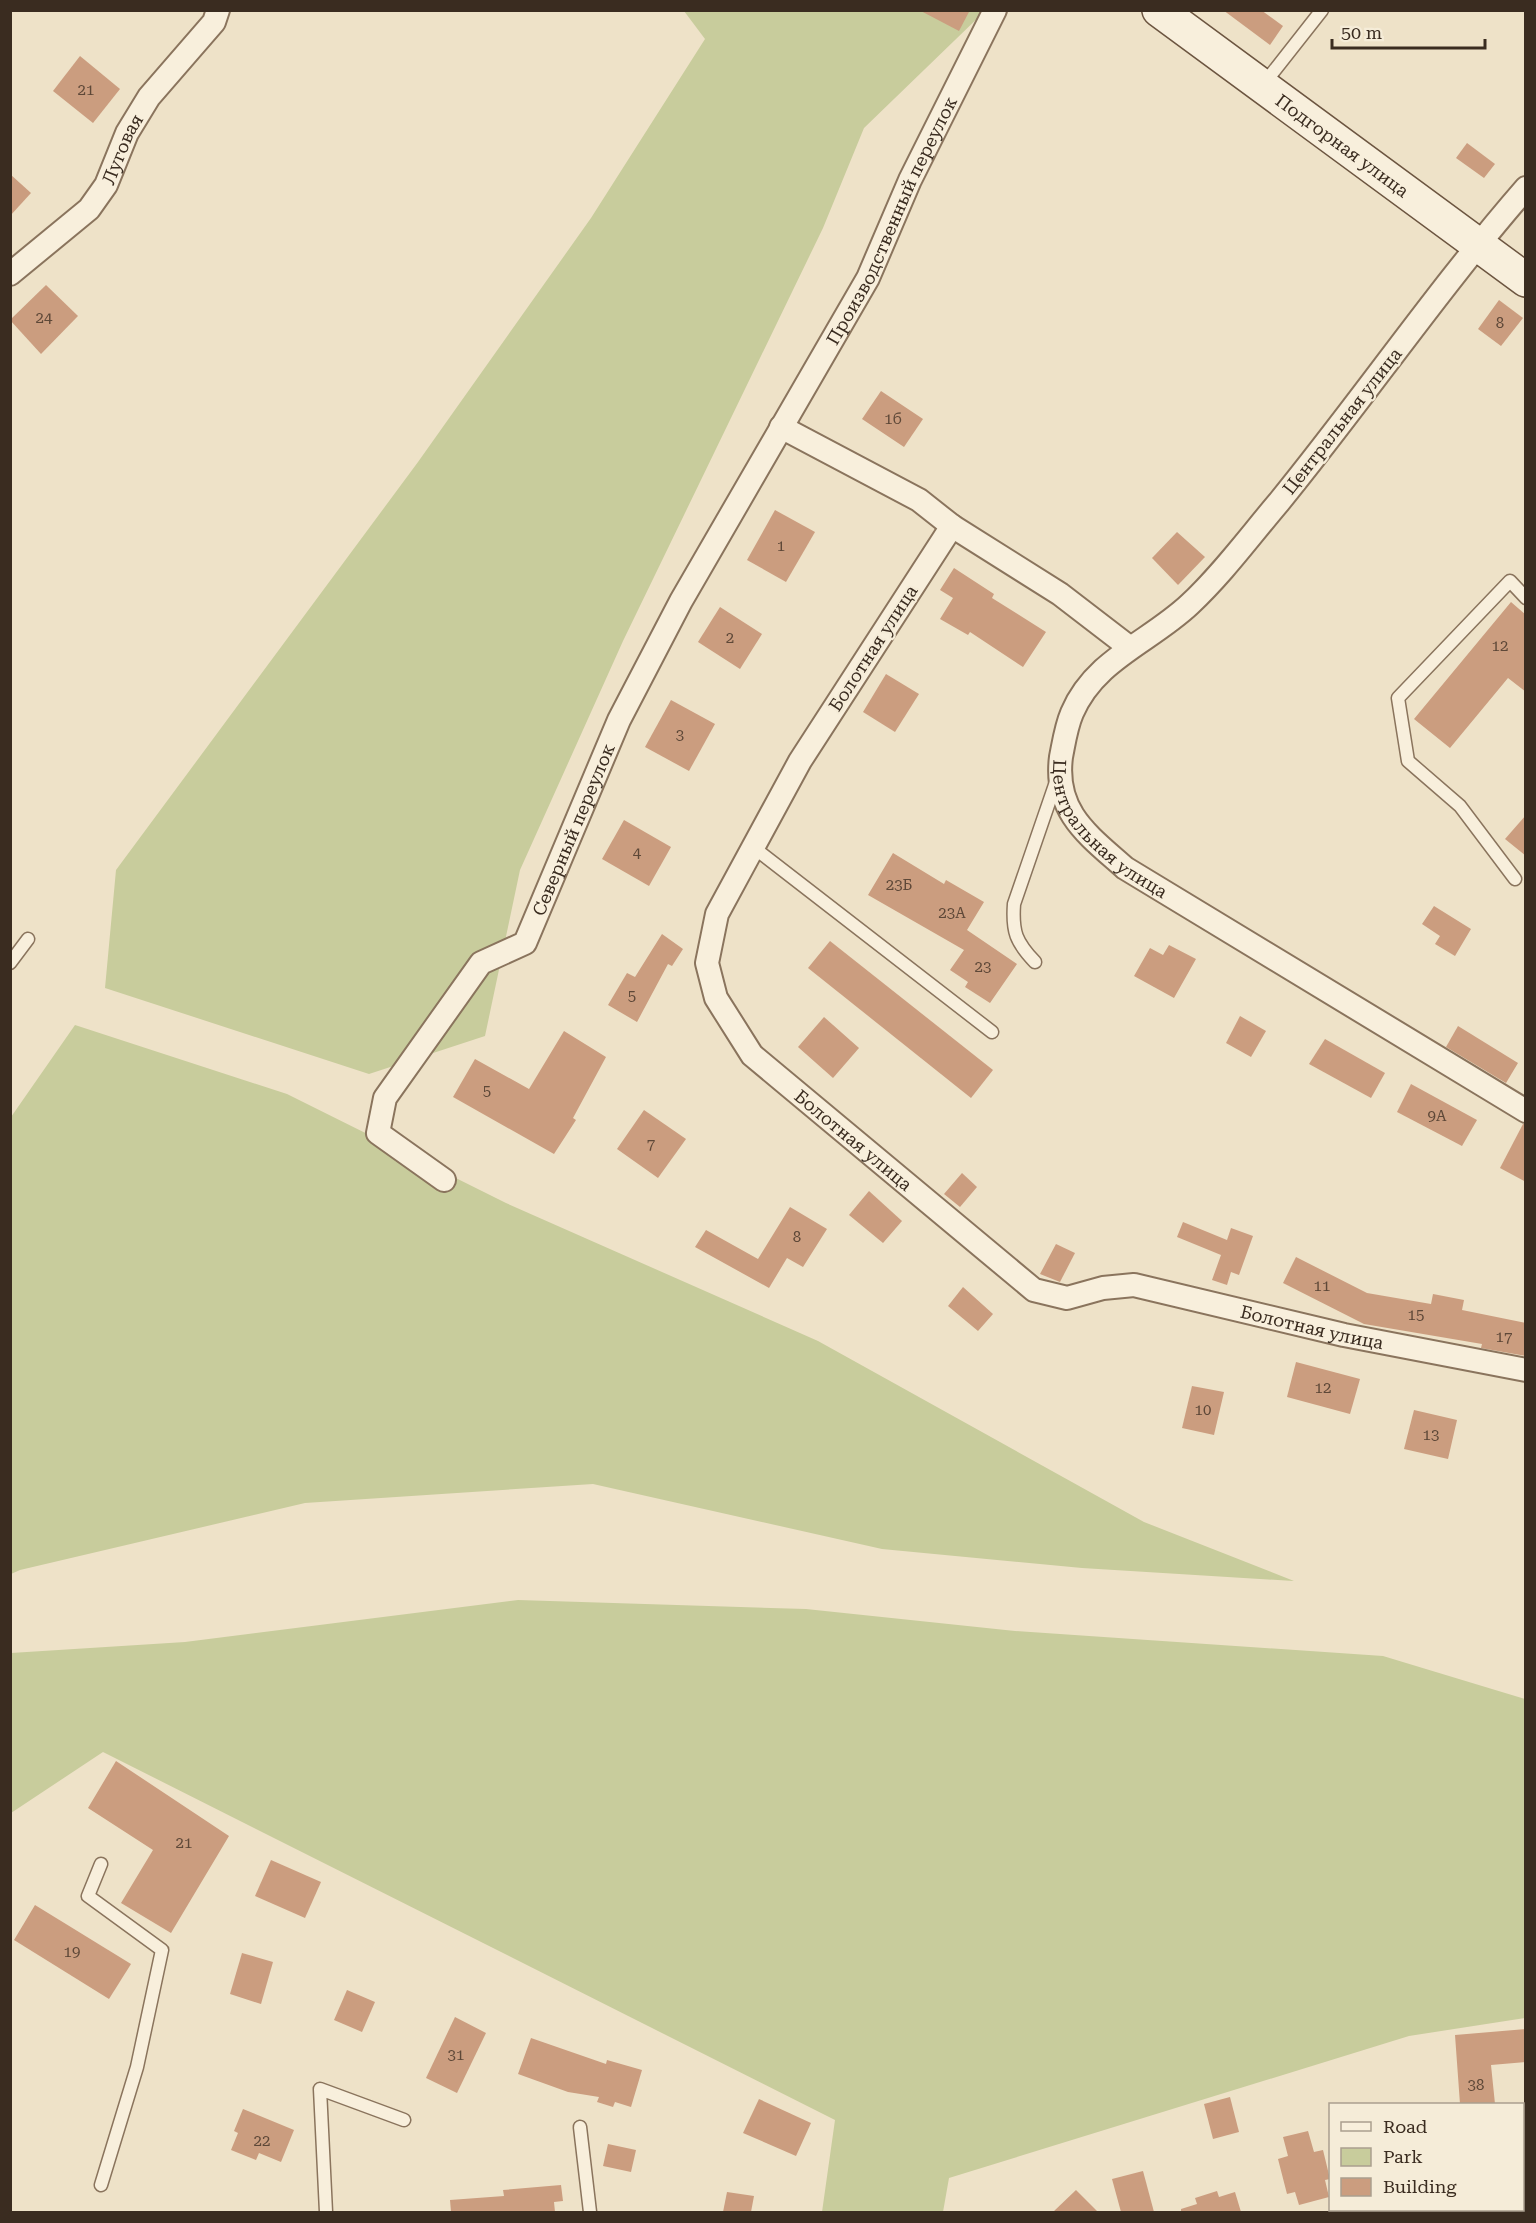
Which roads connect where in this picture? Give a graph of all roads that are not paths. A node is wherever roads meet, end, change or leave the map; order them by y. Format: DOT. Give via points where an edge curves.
graph roads {
  1 [pos="218,10"];
  2 [pos="995,10"];
  3 [pos="1159,10"];
  4 [pos="1322,10"];
  5 [pos="1262,86"];
  6 [pos="1526,188"];
  7 [pos="1478,244"];
  8 [pos="10,274"];
  9 [pos="1526,280"];
  10 [pos="781,426"];
  11 [pos="952,526"];
  12 [pos="1526,598"];
  13 [pos="1129,647"];
  14 [pos="1059,772"];
  15 [pos="753,847"];
  16 [pos="1515,879"];
  17 [pos="28,939"];
  18 [pos="1035,962"];
  19 [pos="10,963"];
  20 [pos="992,1032"];
  21 [pos="1526,1111"];
  22 [pos="444,1180"];
  23 [pos="1526,1370"];
  24 [pos="101,1864"];
  25 [pos="404,2120"];
  26 [pos="580,2127"];
  27 [pos="100,2185"];
  28 [pos="326,2212"];
  29 [pos="590,2212"];
  1 -- 8 [label="street, Луговая" via="214,21 149,97 127,133 106,185 89,209"];
  2 -- 10 [label="street, Производственный переулок" via="910,180 868,278"];
  3 -- 5 [label="street, Подгорная улица"];
  4 -- 5 [label="lane"];
  5 -- 7 [label="street, Подгорная улица"];
  6 -- 7 [label="street, Центральная улица"];
  7 -- 9 [label="street, Подгорная улица"];
  7 -- 13 [label="street, Центральная улица" via="1318,454 1214,581 1187,607"];
  10 -- 11 [label="street" via="919,500"];
  10 -- 22 [label="street, Северный переулок" via="681,601 619,720 525,944 482,963 385,1098 378,1133"];
  11 -- 13 [label="street" via="1060,594"];
  11 -- 15 [label="street, Болотная улица" via="800,761"];
  12 -- 16 [label="lane" via="1510,581 1398,698 1408,762 1460,806"];
  13 -- 14 [label="street, Центральная улица" via="1088,684 1072,713"];
  14 -- 18 [label="lane" via="1014,904 1012,924 1020,946"];
  14 -- 21 [label="street, Центральная улица" via="1065,804 1080,827 1125,868"];
  15 -- 20 [label="lane"];
  15 -- 23 [label="street, Болотная улица" via="717,914 707,963 716,998 752,1055 1034,1290 1067,1298 1134,1285 1344,1335"];
  17 -- 19 [label="lane"];
  24 -- 27 [label="lane" via="88,1896 162,1950 137,2067"];
  25 -- 28 [label="lane" via="320,2089"];
  26 -- 29 [label="lane"];
}
